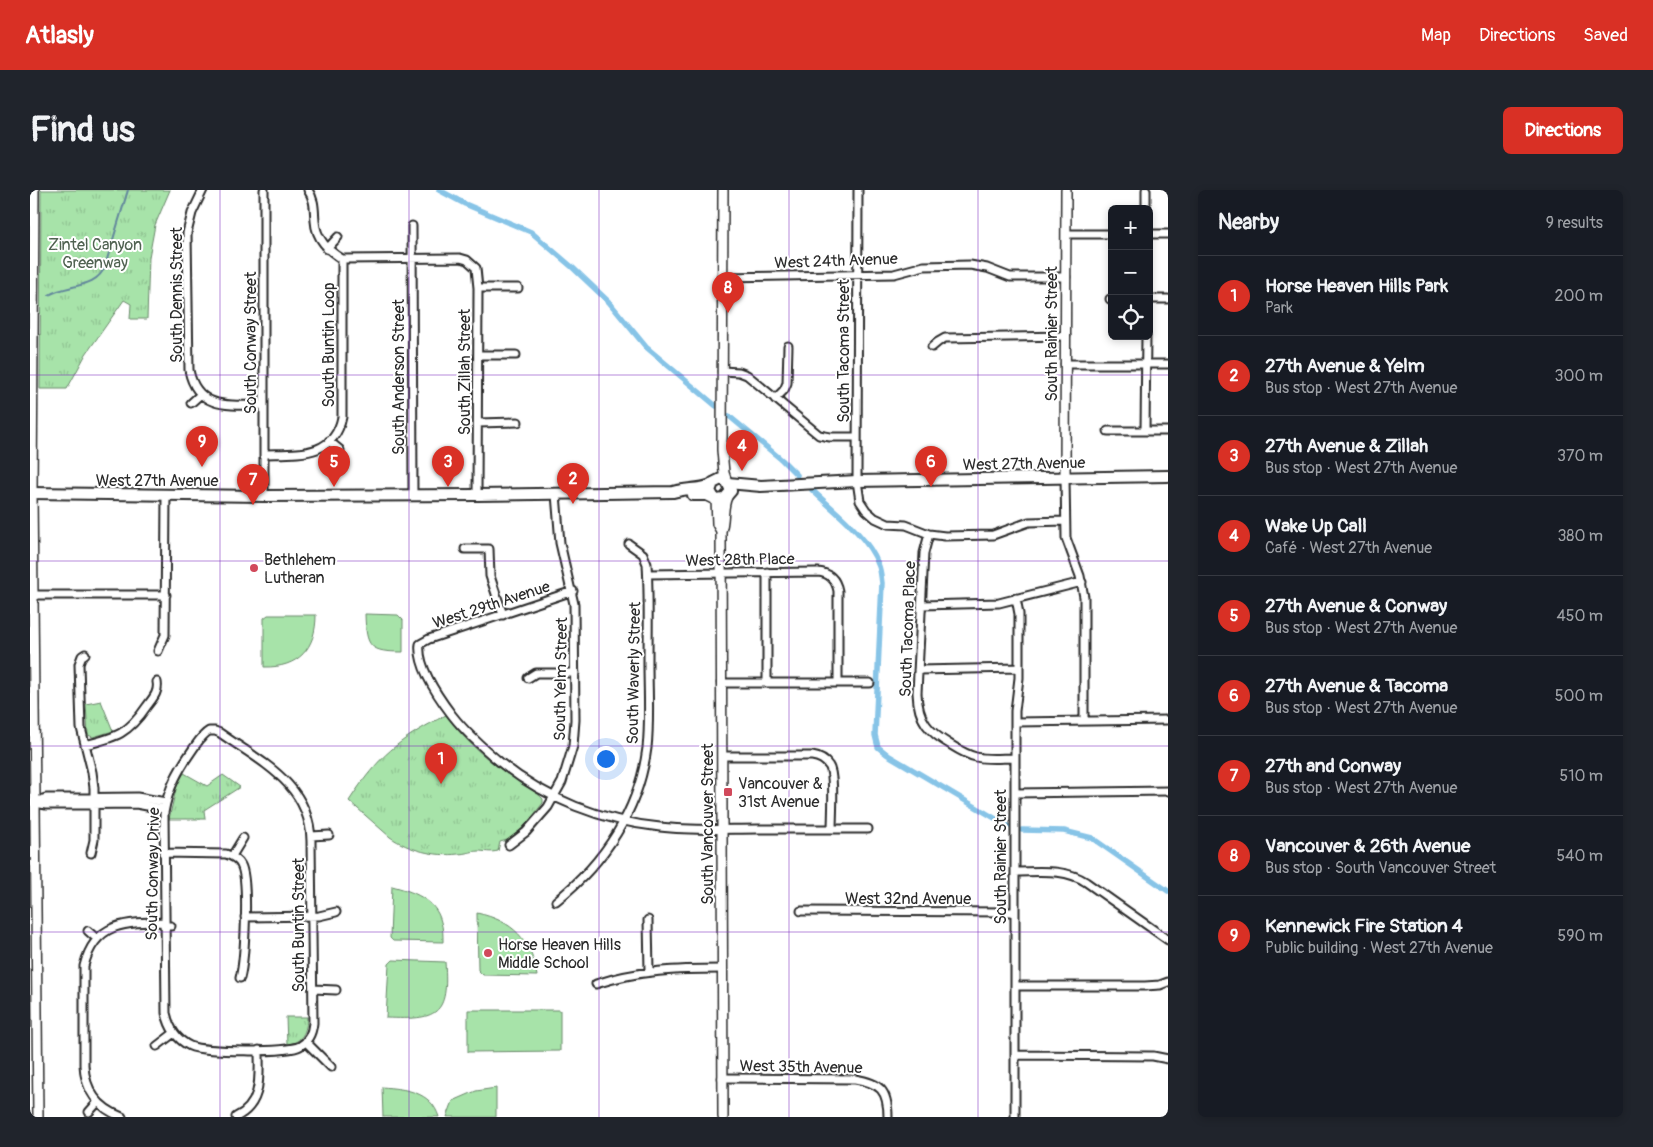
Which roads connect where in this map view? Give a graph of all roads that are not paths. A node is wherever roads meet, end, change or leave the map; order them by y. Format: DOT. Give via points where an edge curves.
graph roads {
  1 [pos="34,190"];
  2 [pos="203,190"];
  3 [pos="264,190"];
  4 [pos="308,190"];
  5 [pos="724,190"];
  6 [pos="858,190"];
  7 [pos="1066,190"];
  8 [pos="1146,190"];
  9 [pos="1146,205"];
  10 [pos="412,226"];
  11 [pos="1066,234"];
  12 [pos="1108,234"];
  13 [pos="1153,234"];
  14 [pos="1168,234"];
  15 [pos="338,237"];
  16 [pos="328,249"];
  17 [pos="342,259"];
  18 [pos="412,259"];
  19 [pos="857,274"];
  20 [pos="32,276"];
  21 [pos="723,277"];
  22 [pos="1066,277"];
  23 [pos="478,288"];
  24 [pos="518,288"];
  25 [pos="1153,299"];
  26 [pos="1168,299"];
  27 [pos="1066,336"];
  28 [pos="1146,340"];
  29 [pos="788,346"];
  30 [pos="932,347"];
  31 [pos="478,355"];
  32 [pos="516,355"];
  33 [pos="1065,364"];
  34 [pos="1145,364"];
  35 [pos="1168,364"];
  36 [pos="722,371"];
  37 [pos="201,394"];
  38 [pos="776,399"];
  39 [pos="192,403"];
  40 [pos="264,405"];
  41 [pos="518,422"];
  42 [pos="478,423"];
  43 [pos="1108,431"];
  44 [pos="1145,431"];
  45 [pos="1168,431"];
  46 [pos="857,437"];
  47 [pos="329,441"];
  48 [pos="340,450"];
  49 [pos="722,450"];
  50 [pos="264,454"];
  51 [pos="1168,476"];
  52 [pos="1065,478"];
  53 [pos="857,481"];
  54 [pos="713,483"];
  55 [pos="728,483"];
  56 [pos="761,486"];
  57 [pos="673,492"];
  58 [pos="31,493"];
  59 [pos="556,494"];
  60 [pos="166,495"];
  61 [pos="478,495"];
  62 [pos="264,496"];
  63 [pos="413,496"];
  64 [pos="728,496"];
  65 [pos="715,498"];
  66 [pos="1065,521"];
  67 [pos="721,531"];
  68 [pos="928,534"];
  69 [pos="629,544"];
  70 [pos="466,549"];
  71 [pos="767,572"];
  72 [pos="648,574"];
  73 [pos="721,574"];
  74 [pos="1082,582"];
  75 [pos="573,591"];
  76 [pos="33,595"];
  77 [pos="166,595"];
  78 [pos="1016,598"];
  79 [pos="922,605"];
  80 [pos="503,615"];
  81 [pos="32,648"];
  82 [pos="158,650"];
  83 [pos="85,654"];
  84 [pos="1019,668"];
  85 [pos="918,670"];
  86 [pos="575,673"];
  87 [pos="528,678"];
  88 [pos="157,682"];
  89 [pos="721,683"];
  90 [pos="767,683"];
  91 [pos="838,683"];
  92 [pos="870,683"];
  93 [pos="1168,720"];
  94 [pos="1084,721"];
  95 [pos="1015,722"];
  96 [pos="85,745"];
  97 [pos="722,756"];
  98 [pos="1014,758"];
  99 [pos="1168,791"];
  100 [pos="1015,793"];
  101 [pos="554,797"];
  102 [pos="94,801"];
  103 [pos="32,802"];
  104 [pos="165,806"];
  105 [pos="304,807"];
  106 [pos="624,821"];
  107 [pos="722,829"];
  108 [pos="832,829"];
  109 [pos="868,829"];
  110 [pos="329,835"];
  111 [pos="311,836"];
  112 [pos="243,838"];
  113 [pos="509,845"];
  114 [pos="91,853"];
  115 [pos="163,853"];
  116 [pos="232,856"];
  117 [pos="1015,872"];
  118 [pos="556,901"];
  119 [pos="802,911"];
  120 [pos="336,912"];
  121 [pos="1015,912"];
  122 [pos="245,917"];
  123 [pos="312,917"];
  124 [pos="648,920"];
  125 [pos="166,925"];
  126 [pos="88,930"];
  127 [pos="97,939"];
  128 [pos="1168,940"];
  129 [pos="722,969"];
  130 [pos="649,972"];
  131 [pos="240,978"];
  132 [pos="1168,982"];
  133 [pos="596,984"];
  134 [pos="1015,986"];
  135 [pos="313,989"];
  136 [pos="336,990"];
  137 [pos="33,1002"];
  138 [pos="174,1032"];
  139 [pos="306,1042"];
  140 [pos="157,1046"];
  141 [pos="259,1050"];
  142 [pos="1015,1055"];
  143 [pos="1168,1059"];
  144 [pos="331,1067"];
  145 [pos="722,1078"];
  146 [pos="98,1102"];
  147 [pos="89,1112"];
  148 [pos="38,1117"];
  149 [pos="122,1117"];
  150 [pos="236,1117"];
  151 [pos="722,1117"];
  152 [pos="888,1117"];
  153 [pos="1015,1117"];
  1 -- 20 [label="street"];
  2 -- 37 [label="street, South Dennis Street" via="187,233 189,370 193,385"];
  3 -- 40 [label="street, South Conway Street"];
  4 -- 16 [label="street, South Buntin Loop" via="314,205 317,232"];
  5 -- 21 [label="street"];
  6 -- 19 [label="street, South Tacoma Street"];
  7 -- 11 [label="street, South Rainier Street"];
  8 -- 9 [label="street"];
  10 -- 18 [label="street, South Anderson Street"];
  11 -- 12 [label="street"];
  11 -- 22 [label="street, South Rainier Street"];
  13 -- 14 [label="street"];
  15 -- 16 [label="street"];
  16 -- 17 [label="street, South Buntin Loop"];
  17 -- 18 [label="street"];
  17 -- 47 [label="street, South Buntin Loop" via="342,417 340,426"];
  18 -- 23 [label="street, South Zillah Street" via="467,260 476,268"];
  18 -- 63 [label="street, South Anderson Street"];
  19 -- 21 [label="street, West 24th Avenue"];
  19 -- 22 [label="street, West 24th Avenue" via="894,274 924,266 970,265 1010,277"];
  19 -- 46 [label="street, South Tacoma Street"];
  20 -- 58 [label="street"];
  21 -- 36 [label="street"];
  22 -- 27 [label="street, South Rainier Street"];
  23 -- 24 [label="street"];
  23 -- 31 [label="street, South Zillah Street"];
  25 -- 26 [label="street"];
  27 -- 30 [label="street" via="945,338"];
  27 -- 33 [label="street, South Rainier Street"];
  28 -- 34 [label="street"];
  29 -- 38 [label="street" via="787,383"];
  31 -- 32 [label="street"];
  31 -- 42 [label="street, South Zillah Street"];
  33 -- 34 [label="street"];
  33 -- 52 [label="street, South Rainier Street"];
  34 -- 35 [label="street"];
  34 -- 44 [label="street"];
  36 -- 38 [label="street" via="747,375"];
  36 -- 49 [label="street"];
  37 -- 39 [label="street"];
  37 -- 40 [label="street" via="223,405"];
  38 -- 46 [label="street" via="820,435"];
  40 -- 50 [label="street, South Conway Street"];
  41 -- 42 [label="street"];
  42 -- 61 [label="street, South Zillah Street"];
  43 -- 44 [label="street"];
  44 -- 45 [label="street"];
  46 -- 53 [label="street, South Tacoma Street"];
  47 -- 48 [label="street"];
  47 -- 50 [label="street" via="314,451"];
  49 -- 54 [label="street"];
  49 -- 55 [label="street"];
  50 -- 62 [label="street, South Conway Street"];
  51 -- 52 [label="main road, West 27th Avenue"];
  52 -- 53 [label="main road, West 27th Avenue"];
  52 -- 66 [label="street"];
  53 -- 56 [label="main road, West 27th Avenue"];
  53 -- 68 [label="street" via="860,501 875,518"];
  54 -- 55 [label="main road, West 27th Avenue" via="721,479"];
  54 -- 57 [label="main road, West 27th Avenue" via="704,488 684,488"];
  54 -- 65 [label="main road" via="710,491"];
  55 -- 56 [label="main road, West 27th Avenue"];
  55 -- 64 [label="main road"];
  56 -- 64 [label="main road, West 27th Avenue"];
  57 -- 59 [label="main road, West 27th Avenue"];
  57 -- 65 [label="main road, West 27th Avenue"];
  58 -- 60 [label="main road, West 27th Avenue"];
  58 -- 76 [label="street"];
  59 -- 61 [label="main road, West 27th Avenue"];
  59 -- 75 [label="street, South Yelm Street" via="560,543"];
  60 -- 62 [label="main road, West 27th Avenue"];
  60 -- 77 [label="street"];
  61 -- 63 [label="main road, West 27th Avenue"];
  62 -- 63 [label="main road, West 27th Avenue"];
  64 -- 65 [label="main road, West 27th Avenue" via="721,500"];
  64 -- 67 [label="street, South Vancouver Street"];
  65 -- 67 [label="street, South Vancouver Street" via="717,524"];
  66 -- 68 [label="street" via="1029,522 993,535"];
  66 -- 74 [label="street" via="1068,547"];
  67 -- 73 [label="street, South Vancouver Street"];
  68 -- 79 [label="street, South Tacoma Place" via="924,549"];
  69 -- 72 [label="street, South Waverly Street" via="643,554"];
  70 -- 80 [label="street" via="489,549 490,576"];
  71 -- 73 [label="street, West 28th Place"];
  71 -- 90 [label="street"];
  71 -- 91 [label="street, West 28th Place" via="823,572 836,583"];
  72 -- 73 [label="street, West 28th Place"];
  72 -- 106 [label="street, South Waverly Street" via="647,746 638,787"];
  73 -- 89 [label="street, South Vancouver Street"];
  74 -- 78 [label="street"];
  74 -- 94 [label="street" via="1085,606"];
  75 -- 80 [label="street, West 29th Avenue"];
  75 -- 86 [label="street, South Yelm Street"];
  76 -- 77 [label="street"];
  76 -- 81 [label="street"];
  77 -- 82 [label="street" via="165,635"];
  78 -- 79 [label="street" via="993,604"];
  78 -- 84 [label="street, South Rainier Street"];
  79 -- 85 [label="street, South Tacoma Place"];
  80 -- 101 [label="street, West 29th Avenue" via="424,640 420,644 420,657 447,709 464,730 509,769"];
  81 -- 103 [label="street"];
  83 -- 96 [label="street" via="79,664 80,720"];
  84 -- 85 [label="street"];
  84 -- 95 [label="street, South Rainier Street"];
  85 -- 98 [label="street, South Tacoma Place" via="919,710 931,732 969,755"];
  86 -- 87 [label="street" via="536,673"];
  86 -- 101 [label="street, South Yelm Street" via="573,746"];
  88 -- 96 [label="street" via="157,692 134,724 115,737"];
  89 -- 90 [label="street"];
  89 -- 97 [label="street, South Vancouver Street"];
  90 -- 91 [label="street"];
  91 -- 92 [label="street"];
  93 -- 94 [label="street"];
  94 -- 95 [label="street"];
  95 -- 98 [label="street, South Rainier Street"];
  96 -- 102 [label="street" via="94,780"];
  97 -- 107 [label="street, South Vancouver Street"];
  97 -- 108 [label="street" via="812,756 822,759 832,775"];
  98 -- 100 [label="street, South Rainier Street"];
  99 -- 100 [label="street"];
  100 -- 117 [label="street, South Rainier Street"];
  101 -- 106 [label="street" via="587,811"];
  101 -- 113 [label="street, South Yelm Street" via="532,826"];
  102 -- 103 [label="street" via="46,805"];
  102 -- 104 [label="street" via="137,797"];
  102 -- 114 [label="street"];
  103 -- 137 [label="street"];
  104 -- 105 [label="street, South Conway Drive" via="182,764 202,736 212,730 283,778 296,791"];
  104 -- 115 [label="street, South Conway Drive"];
  105 -- 111 [label="street, South Buntin Street"];
  106 -- 107 [label="street" via="660,827"];
  106 -- 118 [label="street, South Waverly Street" via="600,859 579,883"];
  107 -- 108 [label="street"];
  107 -- 129 [label="street, South Vancouver Street"];
  108 -- 109 [label="street"];
  110 -- 111 [label="street"];
  111 -- 123 [label="street, South Buntin Street"];
  112 -- 116 [label="street"];
  115 -- 116 [label="street"];
  115 -- 125 [label="street, South Conway Drive"];
  116 -- 122 [label="street" via="244,872"];
  117 -- 121 [label="street, South Rainier Street"];
  117 -- 128 [label="street" via="1074,875"];
  119 -- 121 [label="street, West 32nd Avenue"];
  120 -- 123 [label="street"];
  121 -- 134 [label="street, South Rainier Street"];
  122 -- 123 [label="street"];
  122 -- 131 [label="street" via="245,952"];
  123 -- 135 [label="street, South Buntin Street"];
  124 -- 130 [label="street"];
  125 -- 127 [label="street" via="120,924"];
  125 -- 138 [label="street, South Conway Drive" via="164,1004"];
  126 -- 127 [label="street"];
  127 -- 146 [label="street" via="84,966 84,1073 89,1090"];
  129 -- 130 [label="street"];
  129 -- 145 [label="street, South Vancouver Street"];
  130 -- 133 [label="street"];
  132 -- 134 [label="street" via="1145,986"];
  134 -- 142 [label="street, South Rainier Street"];
  135 -- 136 [label="street"];
  135 -- 139 [label="street, South Buntin Street" via="312,1029"];
  137 -- 148 [label="street"];
  138 -- 140 [label="street"];
  138 -- 141 [label="street" via="190,1046 203,1050"];
  139 -- 141 [label="street" via="292,1049"];
  139 -- 144 [label="street"];
  141 -- 150 [label="street" via="256,1095 248,1110"];
  142 -- 143 [label="street" via="1153,1056"];
  142 -- 153 [label="street, South Rainier Street"];
  145 -- 151 [label="street, South Vancouver Street"];
  145 -- 152 [label="street, West 35th Avenue" via="855,1078 878,1086 886,1098"];
  146 -- 147 [label="street"];
  146 -- 149 [label="street"];
}
